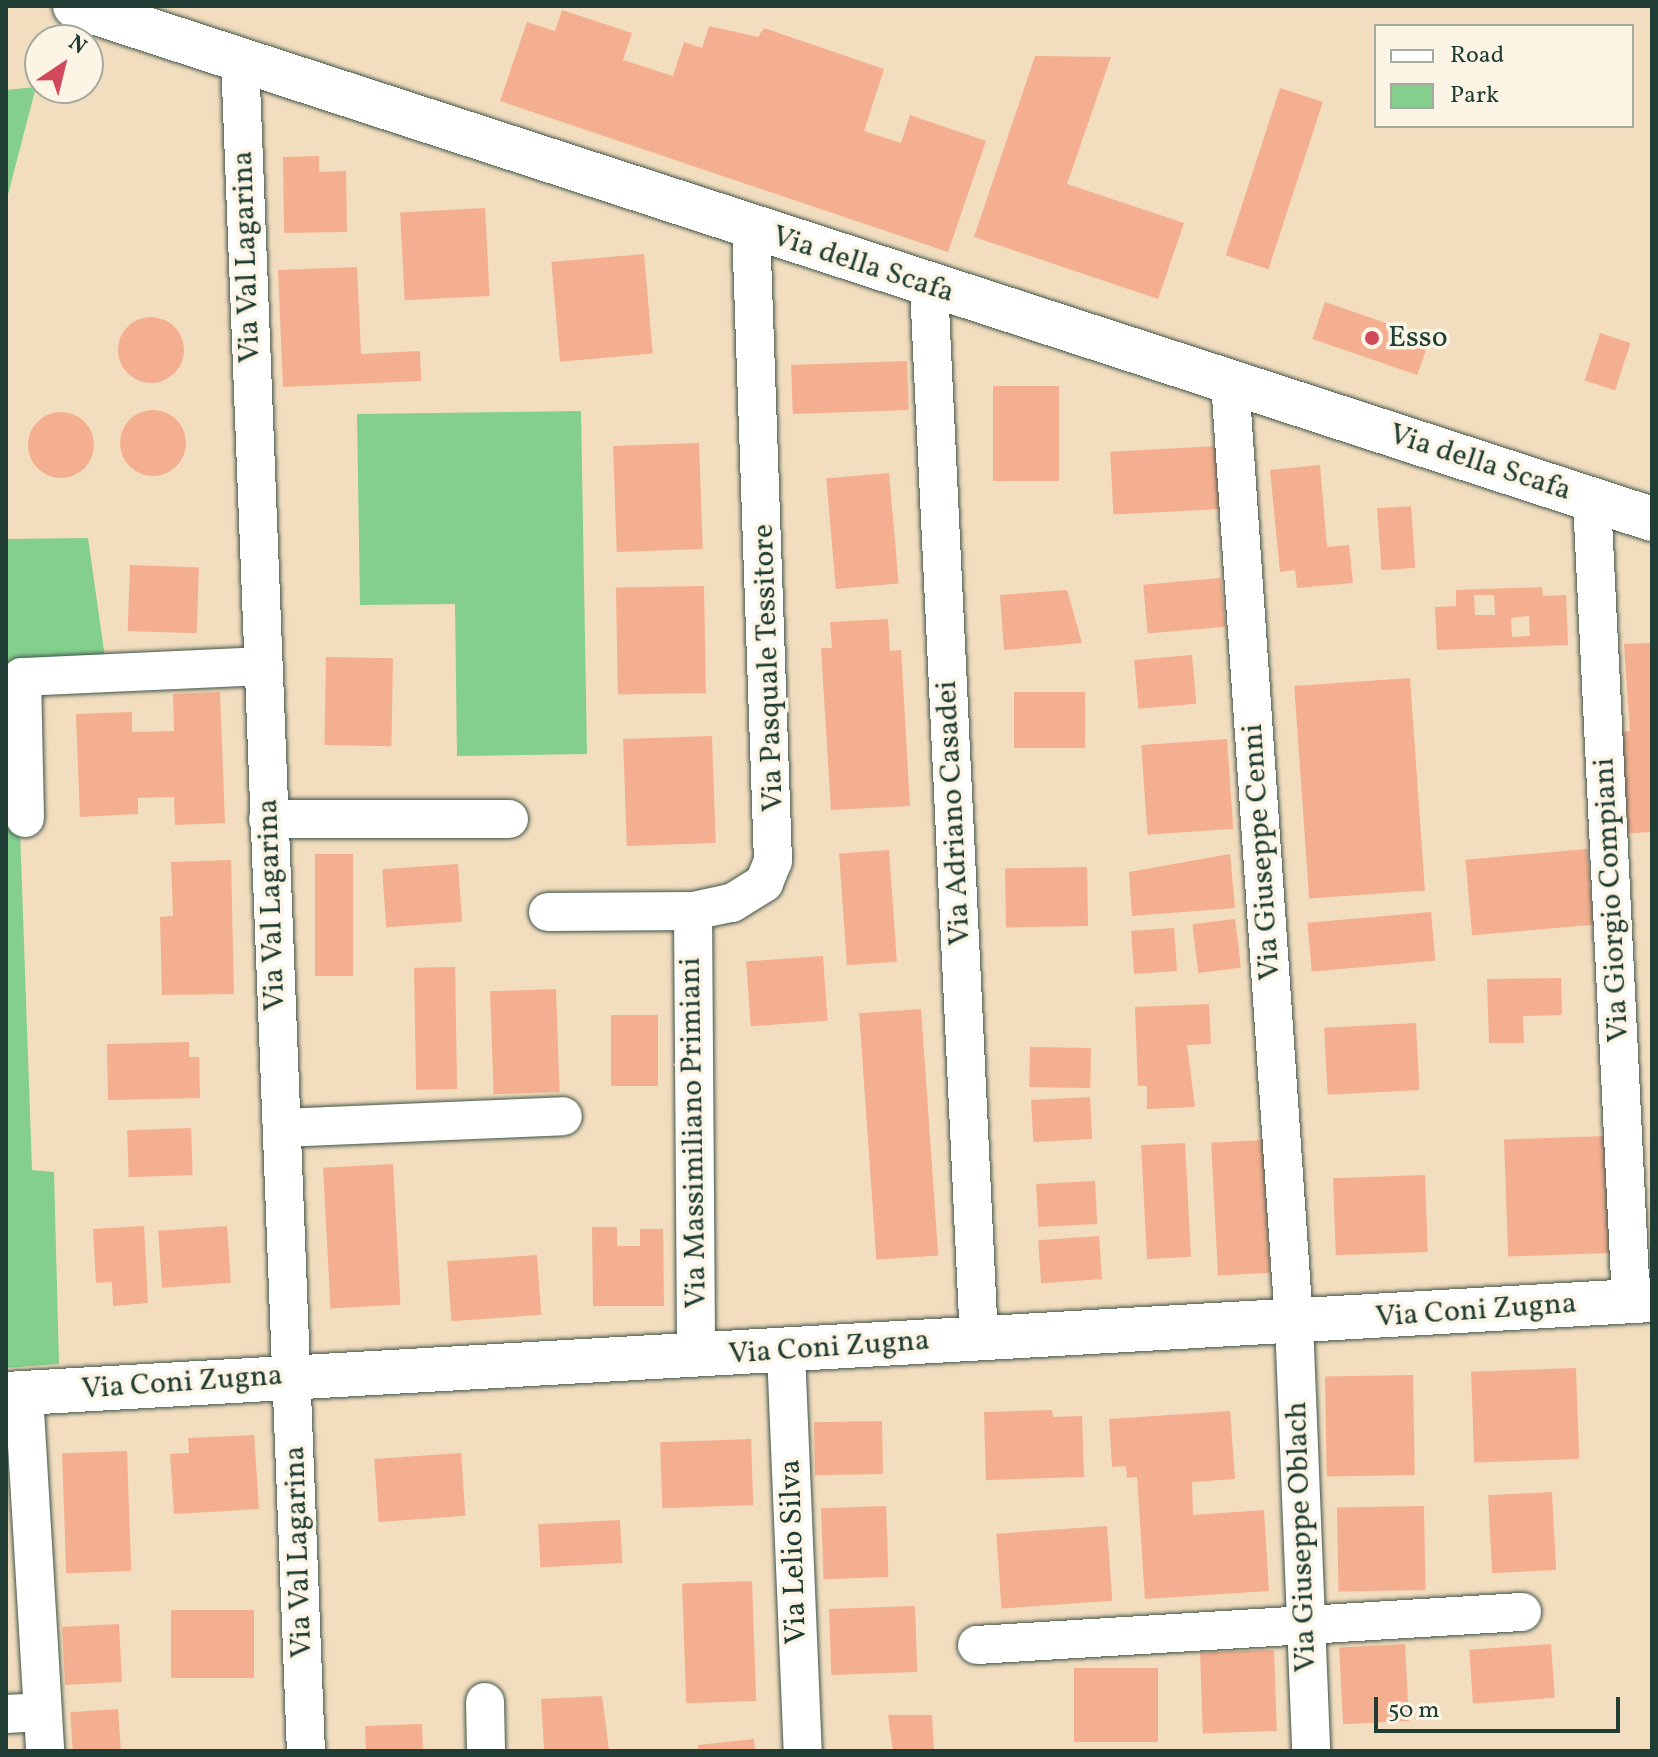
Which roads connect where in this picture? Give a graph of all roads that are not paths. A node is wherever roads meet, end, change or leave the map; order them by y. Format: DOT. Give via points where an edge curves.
graph roads {
  1 [pos="75,6"];
  2 [pos="240,58"];
  3 [pos="751,229"];
  4 [pos="929,287"];
  5 [pos="1230,381"];
  6 [pos="1592,500"];
  7 [pos="1652,519"];
  8 [pos="262,666"];
  9 [pos="25,818"];
  10 [pos="268,819"];
  11 [pos="509,819"];
  12 [pos="693,911"];
  13 [pos="548,912"];
  14 [pos="563,1116"];
  15 [pos="282,1128"];
  16 [pos="1642,1300"];
  17 [pos="1294,1322"];
  18 [pos="979,1338"];
  19 [pos="786,1352"];
  20 [pos="696,1356"];
  21 [pos="293,1376"];
  22 [pos="15,1394"];
  23 [pos="1522,1612"];
  24 [pos="1306,1626"];
  25 [pos="977,1645"];
  26 [pos="485,1702"];
  27 [pos="24,1713"];
  28 [pos="45,1751"];
  29 [pos="306,1751"];
  30 [pos="486,1751"];
  31 [pos="803,1751"];
  32 [pos="1311,1751"];
  1 -- 2 [label="street, Via della Scafa"];
  2 -- 3 [label="street, Via della Scafa"];
  2 -- 8 [label="street, Via Val Lagarina"];
  3 -- 4 [label="street, Via della Scafa"];
  3 -- 12 [label="street, Via Pasquale Tessitore" via="773,861 753,894"];
  4 -- 5 [label="street, Via della Scafa"];
  4 -- 18 [label="street, Via Adriano Casadei"];
  5 -- 6 [label="street, Via della Scafa"];
  5 -- 17 [label="street, Via Giuseppe Cenni"];
  6 -- 7 [label="street, Via della Scafa"];
  6 -- 16 [label="street, Via Giorgio Compiani"];
  8 -- 9 [label="street" via="22,677"];
  8 -- 10 [label="street, Via Val Lagarina"];
  10 -- 11 [label="street"];
  10 -- 15 [label="street, Via Val Lagarina"];
  12 -- 13 [label="street, Via Pasquale Tessitore"];
  12 -- 20 [label="street, Via Massimiliano Primiani"];
  14 -- 15 [label="street"];
  15 -- 21 [label="street, Via Val Lagarina"];
  16 -- 17 [label="street, Via Coni Zugna"];
  17 -- 18 [label="street, Via Coni Zugna"];
  17 -- 24 [label="street, Via Giuseppe Oblach"];
  18 -- 19 [label="street, Via Coni Zugna"];
  19 -- 20 [label="street, Via Coni Zugna"];
  19 -- 31 [label="street, Via Lelio Silva"];
  20 -- 21 [label="street, Via Coni Zugna"];
  21 -- 22 [label="street, Via Coni Zugna"];
  21 -- 29 [label="street, Via Val Lagarina"];
  22 -- 27 [label="street"];
  23 -- 24 [label="street"];
  24 -- 25 [label="street"];
  24 -- 32 [label="street, Via Giuseppe Oblach"];
  26 -- 30 [label="street"];
  27 -- 28 [label="street"];
}
